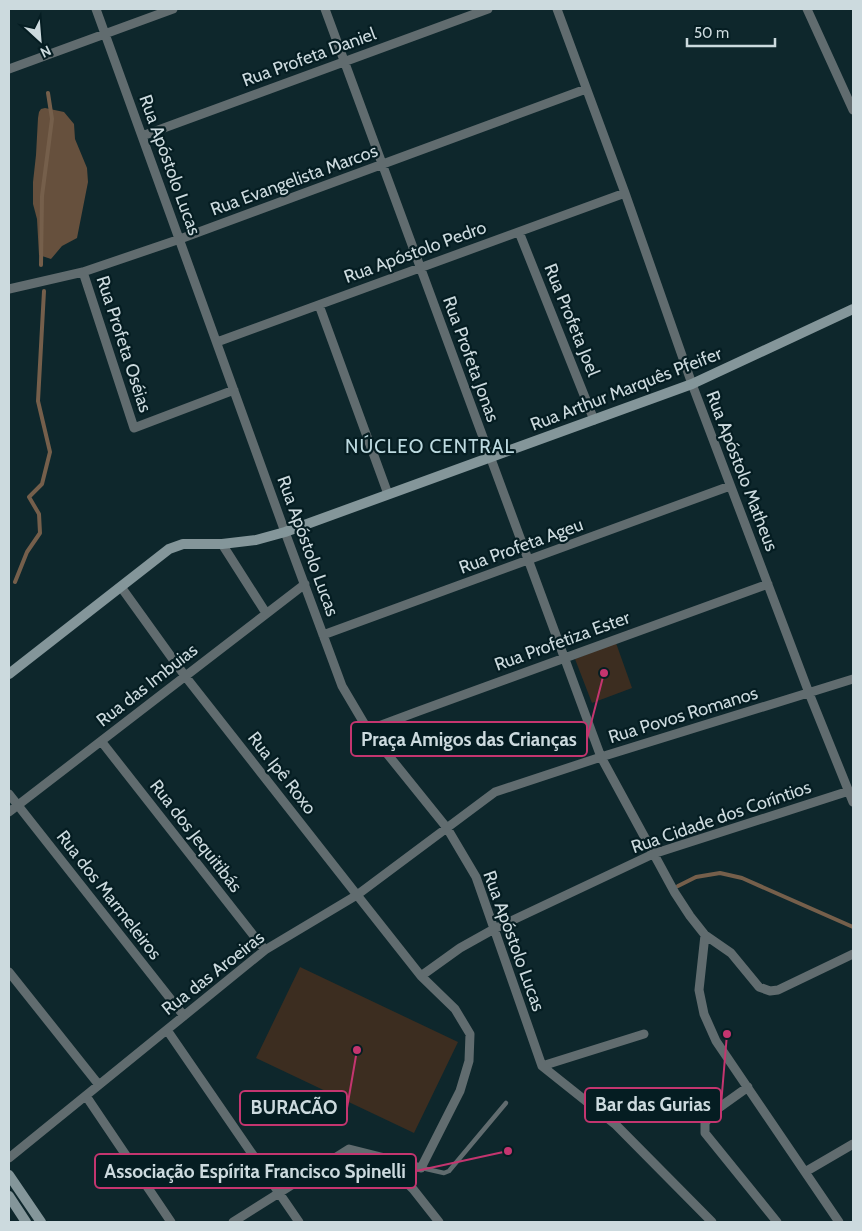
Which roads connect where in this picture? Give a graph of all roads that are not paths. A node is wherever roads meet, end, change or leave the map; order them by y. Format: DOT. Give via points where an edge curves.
graph roads {
  1 [pos="96,9"];
  2 [pos="174,9"];
  3 [pos="325,9"];
  4 [pos="488,9"];
  5 [pos="557,9"];
  6 [pos="818,9"];
  7 [pos="808,11"];
  8 [pos="105,34"];
  9 [pos="344,62"];
  10 [pos="9,69"];
  11 [pos="586,89"];
  12 [pos="853,110"];
  13 [pos="142,136"];
  14 [pos="382,164"];
  15 [pos="625,193"];
  16 [pos="519,232"];
  17 [pos="180,239"];
  18 [pos="420,268"];
  19 [pos="82,272"];
  20 [pos="9,289"];
  21 [pos="319,305"];
  22 [pos="853,309"];
  23 [pos="217,342"];
  24 [pos="692,384"];
  25 [pos="234,390"];
  26 [pos="594,420"];
  27 [pos="490,457"];
  28 [pos="730,486"];
  29 [pos="388,494"];
  30 [pos="285,532"];
  31 [pos="222,544"];
  32 [pos="528,560"];
  33 [pos="305,584"];
  34 [pos="768,584"];
  35 [pos="121,587"];
  36 [pos="266,613"];
  37 [pos="324,635"];
  38 [pos="564,658"];
  39 [pos="9,674"];
  40 [pos="185,676"];
  41 [pos="853,679"];
  42 [pos="809,693"];
  43 [pos="368,730"];
  44 [pos="101,741"];
  45 [pos="601,757"];
  46 [pos="849,791"];
  47 [pos="9,794"];
  48 [pos="853,802"];
  49 [pos="17,805"];
  50 [pos="9,812"];
  51 [pos="447,828"];
  52 [pos="653,854"];
  53 [pos="357,896"];
  54 [pos="494,929"];
  55 [pos="705,935"];
  56 [pos="265,950"];
  57 [pos="853,954"];
  58 [pos="9,972"];
  59 [pos="421,976"];
  60 [pos="184,1016"];
  61 [pos="167,1030"];
  62 [pos="644,1034"];
  63 [pos="542,1066"];
  64 [pos="99,1085"];
  65 [pos="748,1088"];
  66 [pos="86,1096"];
  67 [pos="506,1103"];
  68 [pos="853,1144"];
  69 [pos="381,1157"];
  70 [pos="9,1158"];
  71 [pos="421,1168"];
  72 [pos="805,1172"];
  73 [pos="9,1175"];
  74 [pos="279,1194"];
  75 [pos="9,1196"];
  76 [pos="26,1222"];
  77 [pos="41,1222"];
  78 [pos="171,1222"];
  79 [pos="233,1222"];
  80 [pos="298,1222"];
  81 [pos="439,1222"];
  82 [pos="712,1222"];
  83 [pos="777,1222"];
  84 [pos="839,1222"];
  1 -- 8 [label="street, Rua Apóstolo Lucas"];
  2 -- 8 [label="street"];
  3 -- 9 [label="street, Rua Profeta Jonas"];
  4 -- 9 [label="street, Rua Profeta Daniel"];
  5 -- 11 [label="street, Rua Apóstolo Matheus"];
  6 -- 7 [label="street"];
  7 -- 12 [label="street"];
  8 -- 10 [label="street"];
  8 -- 13 [label="street, Rua Apóstolo Lucas"];
  9 -- 13 [label="street, Rua Profeta Daniel"];
  9 -- 14 [label="street, Rua Profeta Jonas"];
  11 -- 14 [label="street, Rua Evangelista Marcos"];
  11 -- 15 [label="street, Rua Apóstolo Matheus"];
  13 -- 17 [label="street, Rua Apóstolo Lucas"];
  14 -- 17 [label="street, Rua Evangelista Marcos"];
  14 -- 18 [label="street, Rua Profeta Jonas"];
  15 -- 16 [label="street, Rua Apóstolo Pedro"];
  15 -- 24 [label="street, Rua Apóstolo Matheus"];
  16 -- 18 [label="street, Rua Apóstolo Pedro"];
  16 -- 26 [label="street, Rua Profeta Joel"];
  17 -- 19 [label="street, Rua Evangelista Marcos"];
  17 -- 23 [label="street, Rua Apóstolo Lucas"];
  18 -- 21 [label="street, Rua Apóstolo Pedro"];
  18 -- 27 [label="street, Rua Profeta Jonas"];
  19 -- 20 [label="street, Rua Evangelista Marcos"];
  19 -- 25 [label="street, Rua Profeta Oséias" via="134,428"];
  21 -- 23 [label="street, Rua Apóstolo Pedro"];
  21 -- 29 [label="street"];
  22 -- 24 [label="street, Rua Arthur Marquês Pfeifer"];
  23 -- 25 [label="street, Rua Apóstolo Lucas"];
  24 -- 26 [label="street, Rua Arthur Marquês Pfeifer"];
  24 -- 28 [label="street, Rua Apóstolo Matheus"];
  25 -- 30 [label="street, Rua Apóstolo Lucas"];
  26 -- 27 [label="street, Rua Arthur Marquês Pfeifer"];
  27 -- 29 [label="street, Rua Arthur Marquês Pfeifer"];
  27 -- 32 [label="street, Rua Profeta Jonas"];
  28 -- 32 [label="street, Rua Profeta Ageu"];
  28 -- 34 [label="street, Rua Apóstolo Matheus"];
  29 -- 30 [label="street, Rua Arthur Marquês Pfeifer"];
  30 -- 31 [label="street, Rua Arthur Marquês Pfeifer"];
  30 -- 33 [label="street, Rua Apóstolo Lucas"];
  31 -- 35 [label="street, Rua Arthur Marquês Pfeifer" via="183,544 169,549"];
  31 -- 36 [label="street"];
  32 -- 37 [label="street, Rua Profeta Ageu"];
  32 -- 38 [label="street, Rua Profeta Jonas"];
  33 -- 36 [label="street, Rua das Imbuias"];
  33 -- 37 [label="street, Rua Apóstolo Lucas"];
  34 -- 38 [label="street, Rua Profetiza Ester"];
  34 -- 42 [label="street, Rua Apóstolo Matheus"];
  35 -- 39 [label="street, Rua Arthur Marquês Pfeifer"];
  35 -- 40 [label="street, Rua Ipê Roxo"];
  36 -- 40 [label="street, Rua das Imbuias"];
  37 -- 43 [label="street, Rua Apóstolo Lucas" via="342,686"];
  38 -- 43 [label="street, Rua Profetiza Ester"];
  38 -- 45 [label="street, Rua Profeta Jonas"];
  40 -- 44 [label="street, Rua das Imbuias"];
  40 -- 53 [label="street, Rua Ipê Roxo"];
  41 -- 42 [label="street, Rua Povos Romanos"];
  42 -- 45 [label="street, Rua Povos Romanos"];
  42 -- 46 [label="street, Rua Apóstolo Matheus"];
  43 -- 51 [label="street, Rua Apóstolo Lucas"];
  44 -- 49 [label="street, Rua das Imbuias"];
  44 -- 56 [label="street, Rua dos Jequitibás"];
  45 -- 51 [label="street, Rua Povos Romanos" via="494,792"];
  45 -- 52 [label="street, Rua Profeta Jonas"];
  46 -- 48 [label="street, Rua Apóstolo Matheus"];
  46 -- 52 [label="street, Rua Cidade dos Coríntios"];
  47 -- 49 [label="street, Rua dos Marmeleiros"];
  49 -- 50 [label="street, Rua das Imbuias"];
  49 -- 60 [label="street, Rua dos Marmeleiros"];
  51 -- 53 [label="street, Rua das Aroeiras"];
  51 -- 54 [label="street, Rua Apóstolo Lucas" via="476,877"];
  52 -- 54 [label="street, Rua Cidade dos Coríntios"];
  52 -- 55 [label="street, Rua Profeta Jonas" via="675,893"];
  53 -- 56 [label="street, Rua das Aroeiras"];
  53 -- 59 [label="street, Rua Ipê Roxo"];
  54 -- 59 [label="street, Rua Cidade dos Coríntios"];
  54 -- 63 [label="street, Rua Apóstolo Lucas"];
  55 -- 57 [label="street, Rua Profeta Jonas" via="731,953 759,987 770,991"];
  55 -- 65 [label="street" via="699,990 704,1014 716,1041"];
  56 -- 60 [label="street, Rua das Aroeiras"];
  58 -- 64 [label="street"];
  59 -- 71 [label="street, Rua Ipê Roxo" via="455,1009 470,1034 469,1061 460,1091"];
  60 -- 61 [label="street, Rua das Aroeiras"];
  61 -- 64 [label="street, Rua das Aroeiras"];
  61 -- 74 [label="street"];
  62 -- 63 [label="street"];
  63 -- 82 [label="street" via="616,1126"];
  64 -- 66 [label="street, Rua das Aroeiras"];
  65 -- 72 [label="street"];
  65 -- 83 [label="street" via="713,1112 705,1123 705,1133"];
  66 -- 70 [label="street, Rua das Aroeiras"];
  66 -- 78 [label="street"];
  67 -- 71 [label="lane" via="449,1171 444,1173"];
  68 -- 72 [label="street"];
  69 -- 71 [label="street"];
  69 -- 74 [label="street" via="349,1149"];
  69 -- 81 [label="street" via="414,1189"];
  72 -- 84 [label="street"];
  73 -- 77 [label="street"];
  74 -- 79 [label="street"];
  74 -- 80 [label="street"];
  75 -- 76 [label="street"];
}
